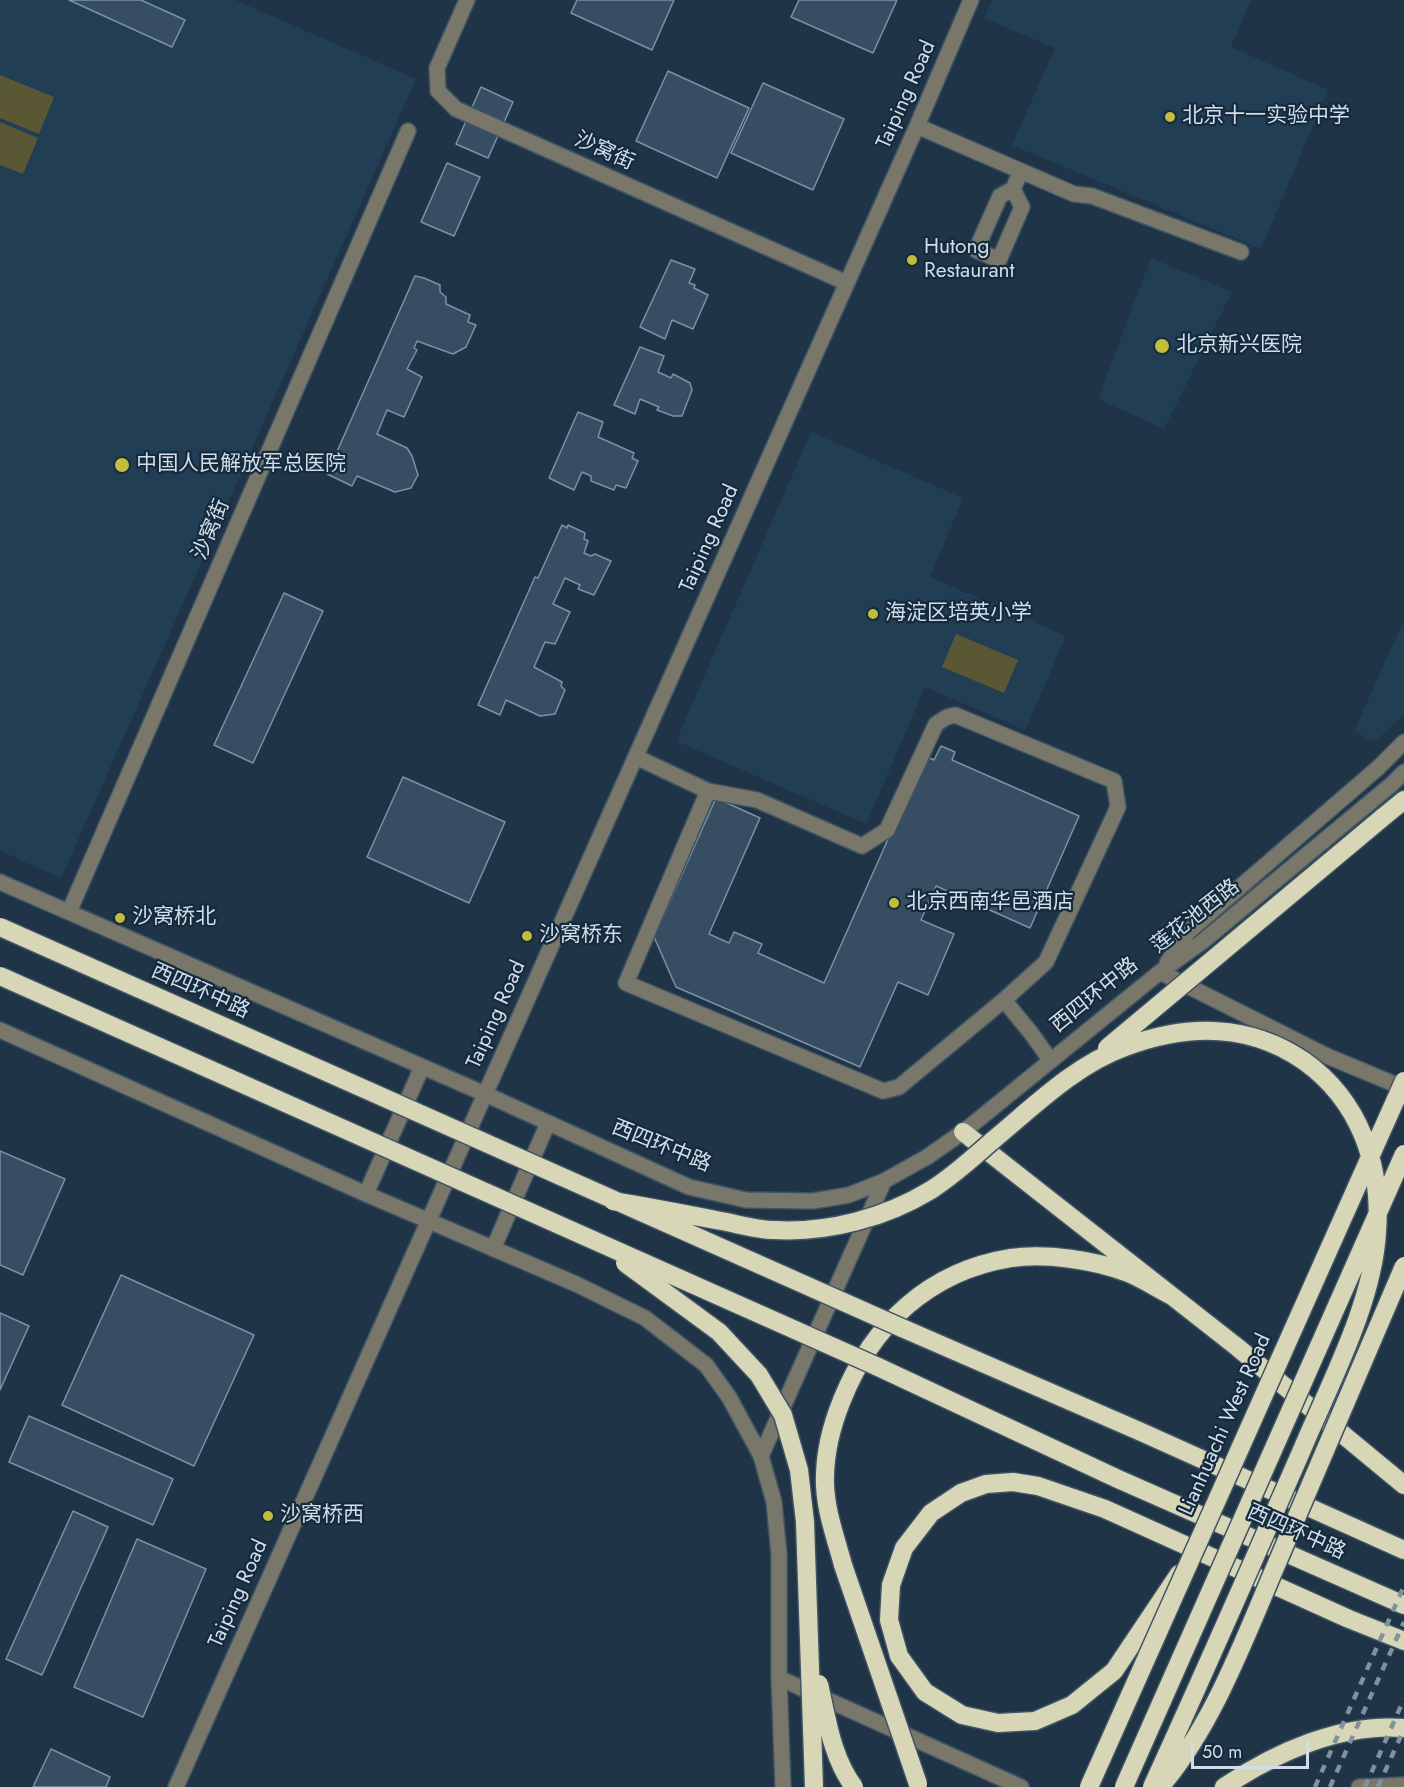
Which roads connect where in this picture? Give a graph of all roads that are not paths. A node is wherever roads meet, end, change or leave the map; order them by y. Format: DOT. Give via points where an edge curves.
graph roads {
  1 [pos="467,0"];
  2 [pos="971,0"];
  3 [pos="917,126"];
  4 [pos="408,131"];
  5 [pos="1021,171"];
  6 [pos="1013,189"];
  7 [pos="1241,252"];
  8 [pos="847,283"];
  9 [pos="1404,742"];
  10 [pos="636,757"];
  11 [pos="1404,772"];
  12 [pos="708,791"];
  13 [pos="1404,801"];
  14 [pos="0,882"];
  15 [pos="69,912"];
  16 [pos="0,927"];
  17 [pos="1160,972"];
  18 [pos="0,976"];
  19 [pos="1004,1000"];
  20 [pos="0,1030"];
  21 [pos="1051,1061"];
  22 [pos="422,1066"];
  23 [pos="1085,1067"];
  24 [pos="1404,1081"];
  25 [pos="1404,1088"];
  26 [pos="485,1094"];
  27 [pos="548,1123"];
  28 [pos="963,1132"];
  29 [pos="1404,1154"];
  30 [pos="885,1181"];
  31 [pos="366,1194"];
  32 [pos="613,1201"];
  33 [pos="428,1221"];
  34 [pos="597,1242"];
  35 [pos="493,1249"];
  36 [pos="1404,1266"];
  37 [pos="1172,1296"];
  38 [pos="761,1456"];
  39 [pos="1404,1485"];
  40 [pos="1195,1550"];
  41 [pos="1404,1550"];
  42 [pos="1404,1605"];
  43 [pos="810,1639"];
  44 [pos="1404,1641"];
  45 [pos="779,1677"];
  46 [pos="1404,1728"];
  47 [pos="918,1785"];
  48 [pos="1404,1785"];
  49 [pos="176,1787"];
  50 [pos="783,1787"];
  51 [pos="814,1787"];
  52 [pos="854,1787"];
  53 [pos="1021,1787"];
  54 [pos="1089,1787"];
  55 [pos="1124,1787"];
  56 [pos="1152,1787"];
  57 [pos="1160,1787"];
  58 [pos="1224,1787"];
  59 [pos="1359,1787"];
  1 -- 8 [label="street, 沙窝街" via="437,68 438,91 456,109"];
  2 -- 3 [label="street, Taiping Road"];
  3 -- 5 [label="street"];
  3 -- 8 [label="street, Taiping Road"];
  4 -- 15 [label="street, 沙窝街"];
  5 -- 6 [label="street"];
  5 -- 7 [label="street" via="1074,194 1092,196"];
  8 -- 10 [label="street, Taiping Road"];
  9 -- 17 [label="street, 莲花池西路" via="1188,932"];
  10 -- 12 [label="street"];
  10 -- 26 [label="street, Taiping Road"];
  11 -- 17 [label="street, 莲花池西路" via="1202,942"];
  12 -- 19 [label="street" via="627,983 884,1091 899,1087"];
  12 -- 19 [label="street" via="757,800 862,846 887,830 936,724 955,716 1114,781 1118,807 1046,962"];
  13 -- 23 [label="highway, bridge"];
  14 -- 15 [label="street, 西四环中路"];
  15 -- 22 [label="street, 西四环中路"];
  16 -- 32 [label="highway, 西四环中路, bridge"];
  17 -- 21 [label="street, 西四环中路"];
  17 -- 25 [label="street, 西四环中路" via="1327,1056"];
  18 -- 34 [label="highway, bridge"];
  19 -- 21 [label="street"];
  20 -- 31 [label="street"];
  21 -- 28 [label="street, 西四环中路"];
  22 -- 26 [label="street, 西四环中路"];
  22 -- 31 [label="street"];
  23 -- 32 [label="highway, bridge" via="931,1189 894,1209 854,1221 810,1231 770,1230"];
  23 -- 56 [label="highway, bridge" via="1123,1047 1193,1030 1230,1031 1265,1040 1320,1073 1342,1096 1360,1125 1372,1157 1378,1196 1370,1281 1346,1348"];
  24 -- 40 [label="highway, Lianhuachi West Road, bridge"];
  26 -- 27 [label="street, 西四环中路"];
  26 -- 33 [label="street, Taiping Road"];
  27 -- 30 [label="street, 西四环中路" via="689,1187 746,1200 813,1201 849,1195"];
  27 -- 35 [label="street"];
  28 -- 30 [label="street, 西四环中路"];
  28 -- 37 [label="highway"];
  29 -- 55 [label="highway, bridge"];
  30 -- 38 [label="street"];
  31 -- 33 [label="street"];
  32 -- 41 [label="highway, 西四环中路, bridge"];
  33 -- 35 [label="street"];
  33 -- 49 [label="street, Taiping Road"];
  34 -- 42 [label="highway, 西四环中路, bridge"];
  34 -- 43 [label="highway, bridge" via="719,1332 759,1375 783,1416 799,1470"];
  35 -- 38 [label="street" via="645,1318 706,1365 729,1396"];
  36 -- 57 [label="highway, bridge" via="1239,1652 1204,1724"];
  37 -- 39 [label="highway"];
  37 -- 47 [label="highway, bridge" via="1128,1274 1053,1257 1012,1258 970,1268 931,1287 899,1311 873,1340 852,1375 827,1447 825,1485 831,1523"];
  38 -- 45 [label="street" via="774,1502 779,1554"];
  40 -- 44 [label="highway, bridge" via="1114,1671 1071,1705 1035,1721 998,1724 962,1715 925,1692 899,1656 889,1620 891,1585 904,1548 931,1513 961,1492 986,1484 1013,1482 1038,1486 1105,1509"];
  40 -- 54 [label="highway, Lianhuachi West Road, bridge"];
  43 -- 51 [label="highway, bridge"];
  43 -- 52 [label="highway, bridge" via="831,1738"];
  45 -- 50 [label="street"];
  45 -- 53 [label="street"];
  46 -- 58 [label="highway" via="1344,1732 1287,1752"];
  48 -- 59 [label="street"];
}
